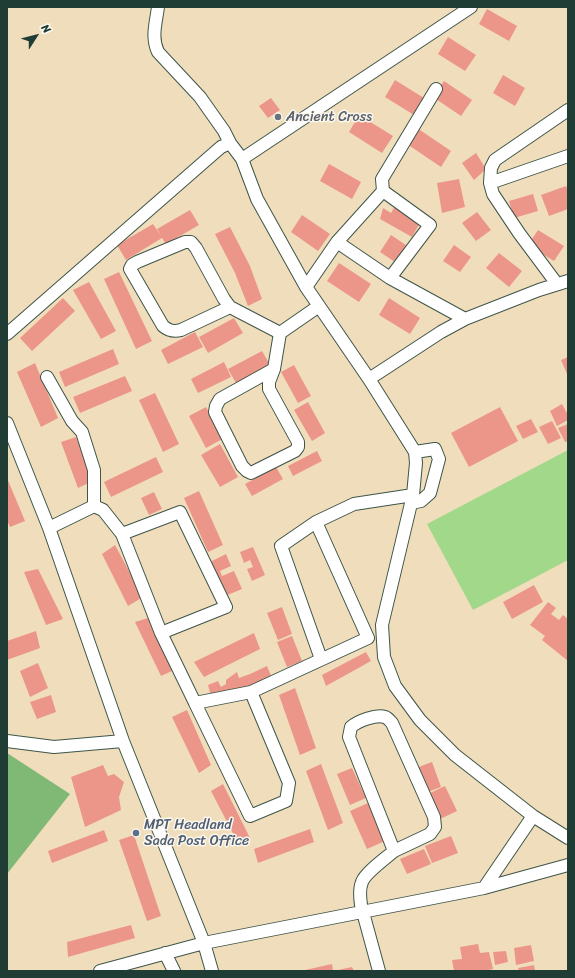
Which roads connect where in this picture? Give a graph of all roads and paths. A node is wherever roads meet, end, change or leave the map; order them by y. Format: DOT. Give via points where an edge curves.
graph roads {
  1 [pos="158,7"];
  2 [pos="471,7"];
  3 [pos="436,89"];
  4 [pos="568,110"];
  5 [pos="230,143"];
  6 [pos="568,156"];
  7 [pos="242,159"];
  8 [pos="490,183"];
  9 [pos="383,191"];
  10 [pos="337,242"];
  11 [pos="390,278"];
  12 [pos="563,283"];
  13 [pos="306,287"];
  14 [pos="319,306"];
  15 [pos="230,307"];
  16 [pos="465,319"];
  17 [pos="280,333"];
  18 [pos="7,334"];
  19 [pos="274,369"];
  20 [pos="47,376"];
  21 [pos="369,379"];
  22 [pos="7,423"];
  23 [pos="415,452"];
  24 [pos="412,499"];
  25 [pos="94,506"];
  26 [pos="316,522"];
  27 [pos="49,528"];
  28 [pos="122,534"];
  29 [pos="161,632"];
  30 [pos="321,659"];
  31 [pos="252,692"];
  32 [pos="195,703"];
  33 [pos="7,741"];
  34 [pos="123,741"];
  35 [pos="533,816"];
  36 [pos="568,838"];
  37 [pos="394,851"];
  38 [pos="568,865"];
  39 [pos="484,888"];
  40 [pos="363,912"];
  41 [pos="204,943"];
  42 [pos="164,953"];
  43 [pos="100,971"];
  44 [pos="174,971"];
  45 [pos="212,971"];
  46 [pos="379,971"];
  1 -- 5 [label="street" via="154,45 200,97"];
  2 -- 7 [label="street"];
  3 -- 9 [label="street" via="382,179"];
  4 -- 8 [label="street" via="495,160 490,168"];
  5 -- 7 [label="street"];
  5 -- 18 [label="street" via="221,147"];
  6 -- 8 [label="street"];
  7 -- 13 [label="street" via="257,199"];
  8 -- 12 [label="street" via="493,194 519,233"];
  9 -- 10 [label="street"];
  9 -- 11 [label="street" via="430,225"];
  10 -- 11 [label="street"];
  10 -- 13 [label="street"];
  11 -- 16 [label="street"];
  12 -- 16 [label="street"];
  13 -- 14 [label="street"];
  14 -- 17 [label="street"];
  14 -- 21 [label="street"];
  15 -- 15 [label="street" via="191,242 185,242 132,264 130,269 167,330 182,330"];
  15 -- 17 [label="street"];
  16 -- 21 [label="street"];
  17 -- 19 [label="street"];
  19 -- 19 [label="street" via="269,389 298,442 298,447 295,452 251,473 242,466 215,412 216,406 220,399"];
  20 -- 25 [label="street" via="72,421 82,432 94,470"];
  21 -- 23 [label="street"];
  22 -- 27 [label="street"];
  23 -- 24 [label="street"];
  23 -- 24 [label="street" via="435,449 439,458 430,493 421,501"];
  24 -- 26 [label="street" via="354,504"];
  24 -- 35 [label="street" via="382,625 384,657 395,686 420,720 455,755"];
  25 -- 27 [label="street"];
  25 -- 28 [label="street" via="103,510"];
  26 -- 30 [label="street" via="281,546"];
  26 -- 30 [label="street" via="368,638"];
  27 -- 34 [label="street"];
  28 -- 29 [label="street"];
  28 -- 29 [label="street" via="180,512 226,607"];
  29 -- 32 [label="street"];
  30 -- 31 [label="street"];
  31 -- 32 [label="street"];
  31 -- 32 [label="street" via="289,783 286,801 250,816"];
  33 -- 34 [label="street" via="54,747"];
  34 -- 41 [label="street"];
  35 -- 36 [label="street"];
  35 -- 39 [label="street"];
  37 -- 37 [label="street" via="349,737 351,727 357,722 378,716 386,717 392,724 434,817 436,827 430,834"];
  37 -- 40 [label="street" via="361,882"];
  38 -- 39 [label="street"];
  39 -- 40 [label="street"];
  40 -- 41 [label="street"];
  40 -- 46 [label="street"];
  41 -- 42 [label="street"];
  41 -- 45 [label="street"];
  42 -- 43 [label="street"];
  42 -- 44 [label="street"];
}
